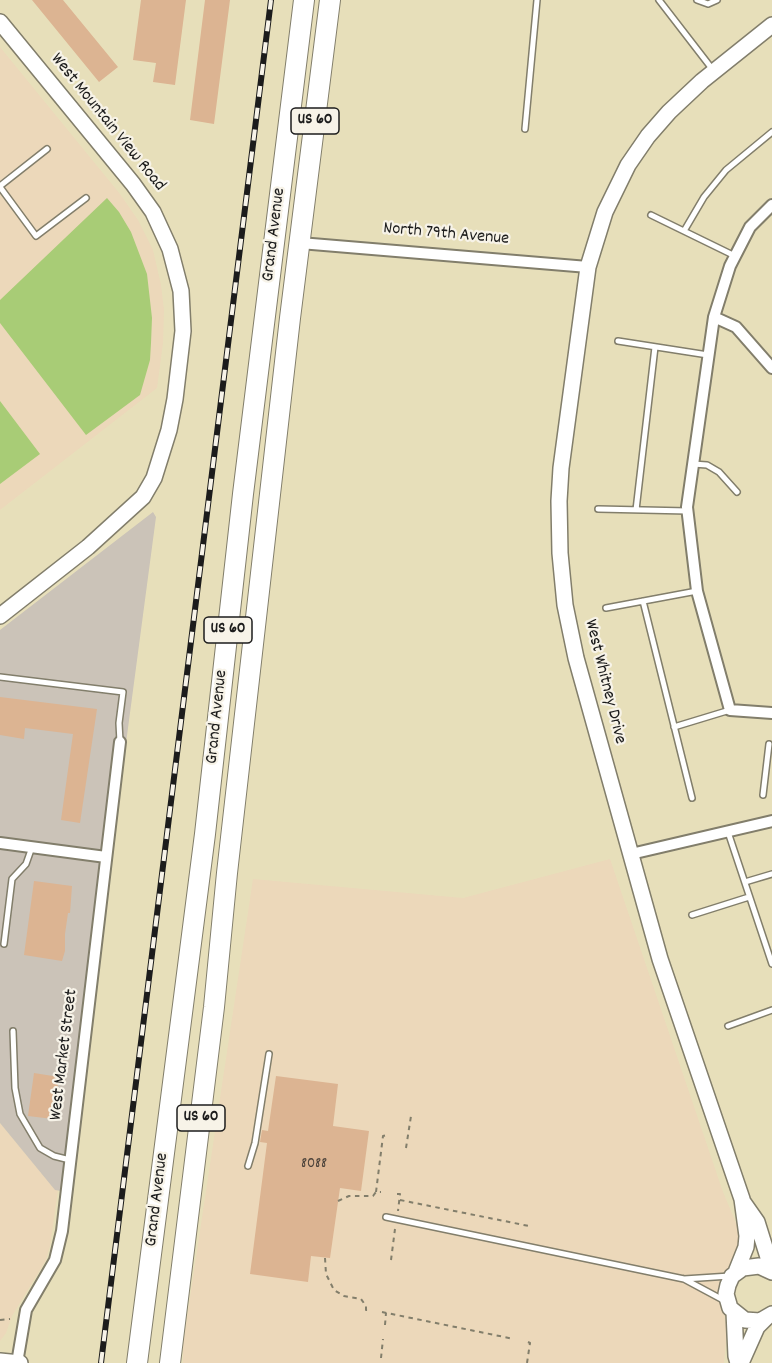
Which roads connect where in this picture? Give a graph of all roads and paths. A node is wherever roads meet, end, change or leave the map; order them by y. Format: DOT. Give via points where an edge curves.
graph roads {
  1 [pos="304,0"];
  2 [pos="330,0"];
  3 [pos="537,0"];
  4 [pos="659,0"];
  5 [pos="697,0"];
  6 [pos="717,0"];
  7 [pos="0,22"];
  8 [pos="772,26"];
  9 [pos="714,71"];
  10 [pos="525,129"];
  11 [pos="772,132"];
  12 [pos="47,149"];
  13 [pos="0,187"];
  14 [pos="86,198"];
  15 [pos="771,207"];
  16 [pos="651,215"];
  17 [pos="684,231"];
  18 [pos="300,243"];
  19 [pos="735,256"];
  20 [pos="588,267"];
  21 [pos="714,317"];
  22 [pos="618,341"];
  23 [pos="655,347"];
  24 [pos="708,355"];
  25 [pos="772,368"];
  26 [pos="693,464"];
  27 [pos="737,492"];
  28 [pos="598,509"];
  29 [pos="636,510"];
  30 [pos="688,511"];
  31 [pos="697,591"];
  32 [pos="643,601"];
  33 [pos="606,608"];
  34 [pos="0,616"];
  35 [pos="0,677"];
  36 [pos="730,710"];
  37 [pos="772,713"];
  38 [pos="674,727"];
  39 [pos="120,742"];
  40 [pos="769,744"];
  41 [pos="770,767"];
  42 [pos="763,795"];
  43 [pos="692,798"];
  44 [pos="772,821"];
  45 [pos="728,831"];
  46 [pos="0,843"];
  47 [pos="32,847"];
  48 [pos="631,854"];
  49 [pos="106,857"];
  50 [pos="772,874"];
  51 [pos="745,882"];
  52 [pos="749,897"];
  53 [pos="692,915"];
  54 [pos="4,944"];
  55 [pos="772,964"];
  56 [pos="772,1010"];
  57 [pos="728,1026"];
  58 [pos="13,1031"];
  59 [pos="269,1054"];
  60 [pos="411,1116"];
  61 [pos="387,1135"];
  62 [pos="403,1137"];
  63 [pos="408,1137"];
  64 [pos="406,1148"];
  65 [pos="69,1160"];
  66 [pos="248,1166"];
  67 [pos="376,1192"];
  68 [pos="381,1192"];
  69 [pos="397,1194"];
  70 [pos="741,1199"];
  71 [pos="400,1200"];
  72 [pos="338,1201"];
  73 [pos="398,1212"];
  74 [pos="386,1217"];
  75 [pos="529,1227"];
  76 [pos="395,1229"];
  77 [pos="325,1258"];
  78 [pos="391,1260"];
  79 [pos="772,1271"];
  80 [pos="734,1274"];
  81 [pos="684,1279"];
  82 [pos="731,1308"];
  83 [pos="368,1310"];
  84 [pos="382,1312"];
  85 [pos="386,1313"];
  86 [pos="769,1316"];
  87 [pos="10,1319"];
  88 [pos="0,1320"];
  89 [pos="385,1325"];
  90 [pos="514,1339"];
  91 [pos="383,1340"];
  92 [pos="528,1342"];
  93 [pos="381,1358"];
  94 [pos="0,1361"];
  95 [pos="18,1363"];
  96 [pos="137,1363"];
  97 [pos="171,1363"];
  98 [pos="527,1363"];
  99 [pos="739,1363"];
  1 -- 96 [label="highway, Grand Avenue / US 60" via="205,834"];
  2 -- 18 [label="highway, Grand Avenue / US 60"];
  3 -- 10 [label="lane"];
  4 -- 9 [label="lane"];
  5 -- 6 [label="lane" via="708,4"];
  7 -- 34 [label="street, West Mountain View Road" via="153,212 170,249 181,291 183,331 176,399 162,457 143,497 88,547"];
  8 -- 9 [label="street"];
  9 -- 20 [label="street, West Whitney Drive" via="669,112 628,165 605,212"];
  11 -- 17 [label="lane" via="726,170"];
  12 -- 13 [label="lane"];
  13 -- 14 [label="lane" via="36,236"];
  15 -- 19 [label="street" via="750,227"];
  16 -- 17 [label="lane"];
  17 -- 19 [label="lane"];
  18 -- 20 [label="street, North 79th Avenue"];
  18 -- 97 [label="highway, Grand Avenue / US 60"];
  19 -- 21 [label="street"];
  20 -- 48 [label="street, West Whitney Drive" via="561,468 560,553 576,658"];
  21 -- 24 [label="street"];
  21 -- 25 [label="street" via="736,327"];
  22 -- 23 [label="lane"];
  23 -- 24 [label="lane"];
  23 -- 29 [label="lane"];
  24 -- 26 [label="street"];
  26 -- 27 [label="lane" via="707,465 719,472"];
  26 -- 30 [label="street"];
  28 -- 29 [label="lane"];
  29 -- 30 [label="lane"];
  30 -- 31 [label="street"];
  31 -- 32 [label="lane"];
  31 -- 36 [label="street"];
  32 -- 33 [label="lane"];
  32 -- 38 [label="lane"];
  35 -- 39 [label="lane" via="123,692"];
  36 -- 37 [label="street"];
  36 -- 38 [label="lane"];
  38 -- 43 [label="lane"];
  39 -- 49 [label="street, West Market Street"];
  40 -- 41 [label="lane"];
  41 -- 42 [label="lane"];
  44 -- 45 [label="street"];
  45 -- 48 [label="street"];
  45 -- 51 [label="lane"];
  46 -- 47 [label="street"];
  47 -- 49 [label="street"];
  47 -- 54 [label="lane" via="26,864 12,879"];
  48 -- 70 [label="street, West Whitney Drive" via="660,959"];
  49 -- 65 [label="street, West Market Street"];
  50 -- 51 [label="lane"];
  51 -- 52 [label="lane"];
  52 -- 53 [label="lane"];
  52 -- 55 [label="lane"];
  56 -- 57 [label="lane"];
  58 -- 65 [label="lane" via="20,1114 40,1148"];
  59 -- 66 [label="lane"];
  60 -- 63 [label="path"];
  61 -- 67 [label="path" via="383,1136"];
  62 -- 63 [label="path"];
  63 -- 64 [label="path"];
  65 -- 95 [label="street, West Market Street" via="55,1260 26,1310"];
  67 -- 68 [label="path"];
  67 -- 72 [label="path" via="373,1196 355,1195"];
  69 -- 71 [label="path"];
  70 -- 79 [label="street, West Whitney Drive" via="757,1222"];
  70 -- 80 [label="street, West Whitney Drive" via="746,1247"];
  71 -- 73 [label="path"];
  71 -- 75 [label="path"];
  74 -- 81 [label="lane"];
  76 -- 78 [label="path"];
  77 -- 83 [label="path" via="326,1274 334,1290 361,1299"];
  79 -- 80 [label="street, West Whitney Drive" via="751,1266"];
  80 -- 81 [label="lane"];
  80 -- 82 [label="street, West Whitney Drive" via="726,1294"];
  81 -- 82 [label="lane"];
  82 -- 86 [label="street, West Whitney Drive" via="746,1320"];
  82 -- 99 [label="street, West Whitney Drive"];
  84 -- 85 [label="path"];
  85 -- 89 [label="path"];
  85 -- 90 [label="path"];
  86 -- 99 [label="street, West Whitney Drive" via="757,1327"];
  87 -- 88 [label="path"];
  91 -- 93 [label="path"];
  92 -- 98 [label="path"];
  94 -- 95 [label="street"];
}
